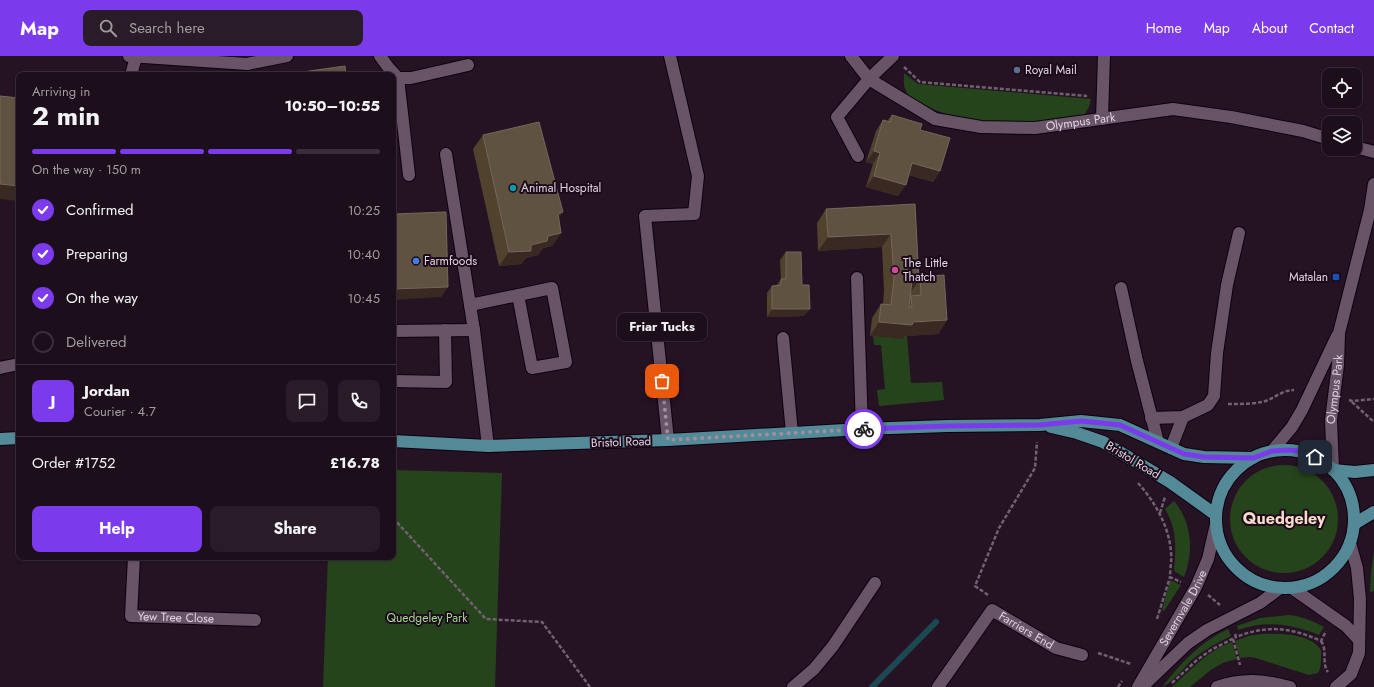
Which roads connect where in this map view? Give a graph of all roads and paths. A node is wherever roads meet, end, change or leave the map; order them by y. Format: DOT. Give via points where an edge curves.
graph roads {
  1 [pos="287,56"];
  2 [pos="380,56"];
  3 [pos="670,56"];
  4 [pos="851,56"];
  5 [pos="892,56"];
  6 [pos="1104,56"];
  7 [pos="132,57"];
  8 [pos="232,59"];
  9 [pos="468,65"];
  10 [pos="131,72"];
  11 [pos="393,72"];
  12 [pos="398,78"];
  13 [pos="869,78"];
  14 [pos="1103,97"];
  15 [pos="1102,119"];
  16 [pos="1322,137"];
  17 [pos="1362,149"];
  18 [pos="1374,152"];
  19 [pos="446,154"];
  20 [pos="858,156"];
  21 [pos="408,175"];
  22 [pos="1374,184"];
  23 [pos="1239,233"];
  24 [pos="857,278"];
  25 [pos="1121,288"];
  26 [pos="518,295"];
  27 [pos="470,304"];
  28 [pos="445,330"];
  29 [pos="474,330"];
  30 [pos="396,331"];
  31 [pos="1339,333"];
  32 [pos="783,338"];
  33 [pos="16,365"];
  34 [pos="0,368"];
  35 [pos="396,381"];
  36 [pos="1352,401"];
  37 [pos="1183,417"];
  38 [pos="1152,418"];
  39 [pos="1374,422"];
  40 [pos="1040,425"];
  41 [pos="862,429"];
  42 [pos="792,433"];
  43 [pos="16,438"];
  44 [pos="0,439"];
  45 [pos="668,440"];
  46 [pos="396,441"];
  47 [pos="1037,442"];
  48 [pos="1158,442"];
  49 [pos="488,446"];
  50 [pos="1171,448"];
  51 [pos="1272,451"];
  52 [pos="1253,458"];
  53 [pos="1333,470"];
  54 [pos="1374,470"];
  55 [pos="1374,512"];
  56 [pos="1216,519"];
  57 [pos="396,521"];
  58 [pos="1354,524"];
  59 [pos="1350,543"];
  60 [pos="134,560"];
  61 [pos="1170,577"];
  62 [pos="875,583"];
  63 [pos="1292,588"];
  64 [pos="1278,589"];
  65 [pos="990,596"];
  66 [pos="255,620"];
  67 [pos="1154,623"];
  68 [pos="1359,640"];
  69 [pos="1321,641"];
  70 [pos="1082,655"];
  71 [pos="1135,658"];
  72 [pos="1131,664"];
  73 [pos="1128,670"];
  74 [pos="1124,676"];
  75 [pos="1243,680"];
  76 [pos="1337,686"];
  77 [pos="590,687"];
  78 [pos="793,687"];
  79 [pos="938,687"];
  80 [pos="1118,687"];
  81 [pos="1138,687"];
  82 [pos="1142,687"];
  83 [pos="1168,687"];
  84 [pos="1217,687"];
  85 [pos="1290,687"];
  1 -- 8 [label="street" via="247,64"];
  2 -- 11 [label="street"];
  3 -- 45 [label="street" via="698,176 694,214 645,216"];
  4 -- 13 [label="street, Olympus Park"];
  5 -- 13 [label="street"];
  5 -- 14 [label="path" via="920,82"];
  6 -- 14 [label="street"];
  7 -- 8 [label="street"];
  7 -- 10 [label="street"];
  9 -- 12 [label="street" via="411,78"];
  12 -- 21 [label="street"];
  13 -- 15 [label="street, Olympus Park" via="935,119 981,127 1035,128"];
  13 -- 20 [label="street" via="837,118"];
  14 -- 15 [label="street"];
  15 -- 16 [label="street, Olympus Park" via="1173,109 1238,118"];
  17 -- 18 [label="street"];
  19 -- 27 [label="street"];
  22 -- 31 [label="street, Olympus Park" via="1370,210"];
  23 -- 37 [label="street" via="1227,285 1217,353 1214,396 1208,405"];
  24 -- 41 [label="street"];
  25 -- 38 [label="street"];
  26 -- 26 [label="street" via="552,288 566,362 532,368"];
  26 -- 27 [label="street"];
  27 -- 29 [label="street"];
  28 -- 29 [label="street"];
  28 -- 30 [label="street"];
  28 -- 35 [label="street" via="446,382"];
  29 -- 49 [label="street"];
  31 -- 51 [label="street, Olympus Park" via="1302,410"];
  31 -- 53 [label="street, Olympus Park" via="1331,420"];
  32 -- 42 [label="street"];
  33 -- 34 [label="street"];
  36 -- 39 [label="path"];
  37 -- 38 [label="street"];
  37 -- 50 [label="street"];
  38 -- 48 [label="street"];
  40 -- 41 [label="main road, Bristol Road"];
  40 -- 48 [label="main road, Bristol Road" via="1081,421 1111,423"];
  40 -- 56 [label="main road, Bristol Road" via="1103,442 1170,482"];
  41 -- 42 [label="main road, Bristol Road"];
  42 -- 45 [label="main road, Bristol Road"];
  43 -- 44 [label="main road"];
  45 -- 49 [label="main road, Bristol Road"];
  46 -- 49 [label="main road, Bristol Road"];
  47 -- 65 [label="path" via="1035,468 999,528 975,586"];
  48 -- 50 [label="main road, Bristol Road"];
  50 -- 52 [label="main road, Bristol Road" via="1184,454 1204,457"];
  51 -- 52 [label="main road"];
  51 -- 53 [label="main road" via="1303,452 1324,462"];
  52 -- 56 [label="main road" via="1226,481 1217,505"];
  53 -- 54 [label="main road"];
  53 -- 58 [label="main road" via="1347,489 1353,506"];
  55 -- 58 [label="main road"];
  56 -- 64 [label="main road" via="1218,537 1223,550 1236,569 1247,578"];
  56 -- 81 [label="street, Severnvale Drive" via="1208,559 1196,587"];
  57 -- 77 [label="path" via="486,619 542,622"];
  58 -- 59 [label="main road"];
  59 -- 63 [label="main road" via="1336,566 1320,579"];
  59 -- 68 [label="street" via="1357,568 1360,599"];
  60 -- 66 [label="street, Yew Tree Close" via="131,616"];
  61 -- 67 [label="path"];
  62 -- 78 [label="street" via="833,646 814,669"];
  63 -- 64 [label="main road"];
  63 -- 68 [label="street" via="1346,626"];
  64 -- 82 [label="street, Severnvale Drive" via="1260,603 1207,630 1188,643"];
  68 -- 76 [label="street" via="1359,653 1352,674"];
  69 -- 76 [label="path" via="1325,666"];
  70 -- 72 [label="path" via="1098,653"];
  70 -- 79 [label="street, Farriers End" via="1056,648 992,610"];
  71 -- 72 [label="path"];
  72 -- 73 [label="path"];
  74 -- 80 [label="path"];
  75 -- 83 [label="path" via="1234,638 1197,660"];
  75 -- 84 [label="street"];
  75 -- 85 [label="street"];
}
